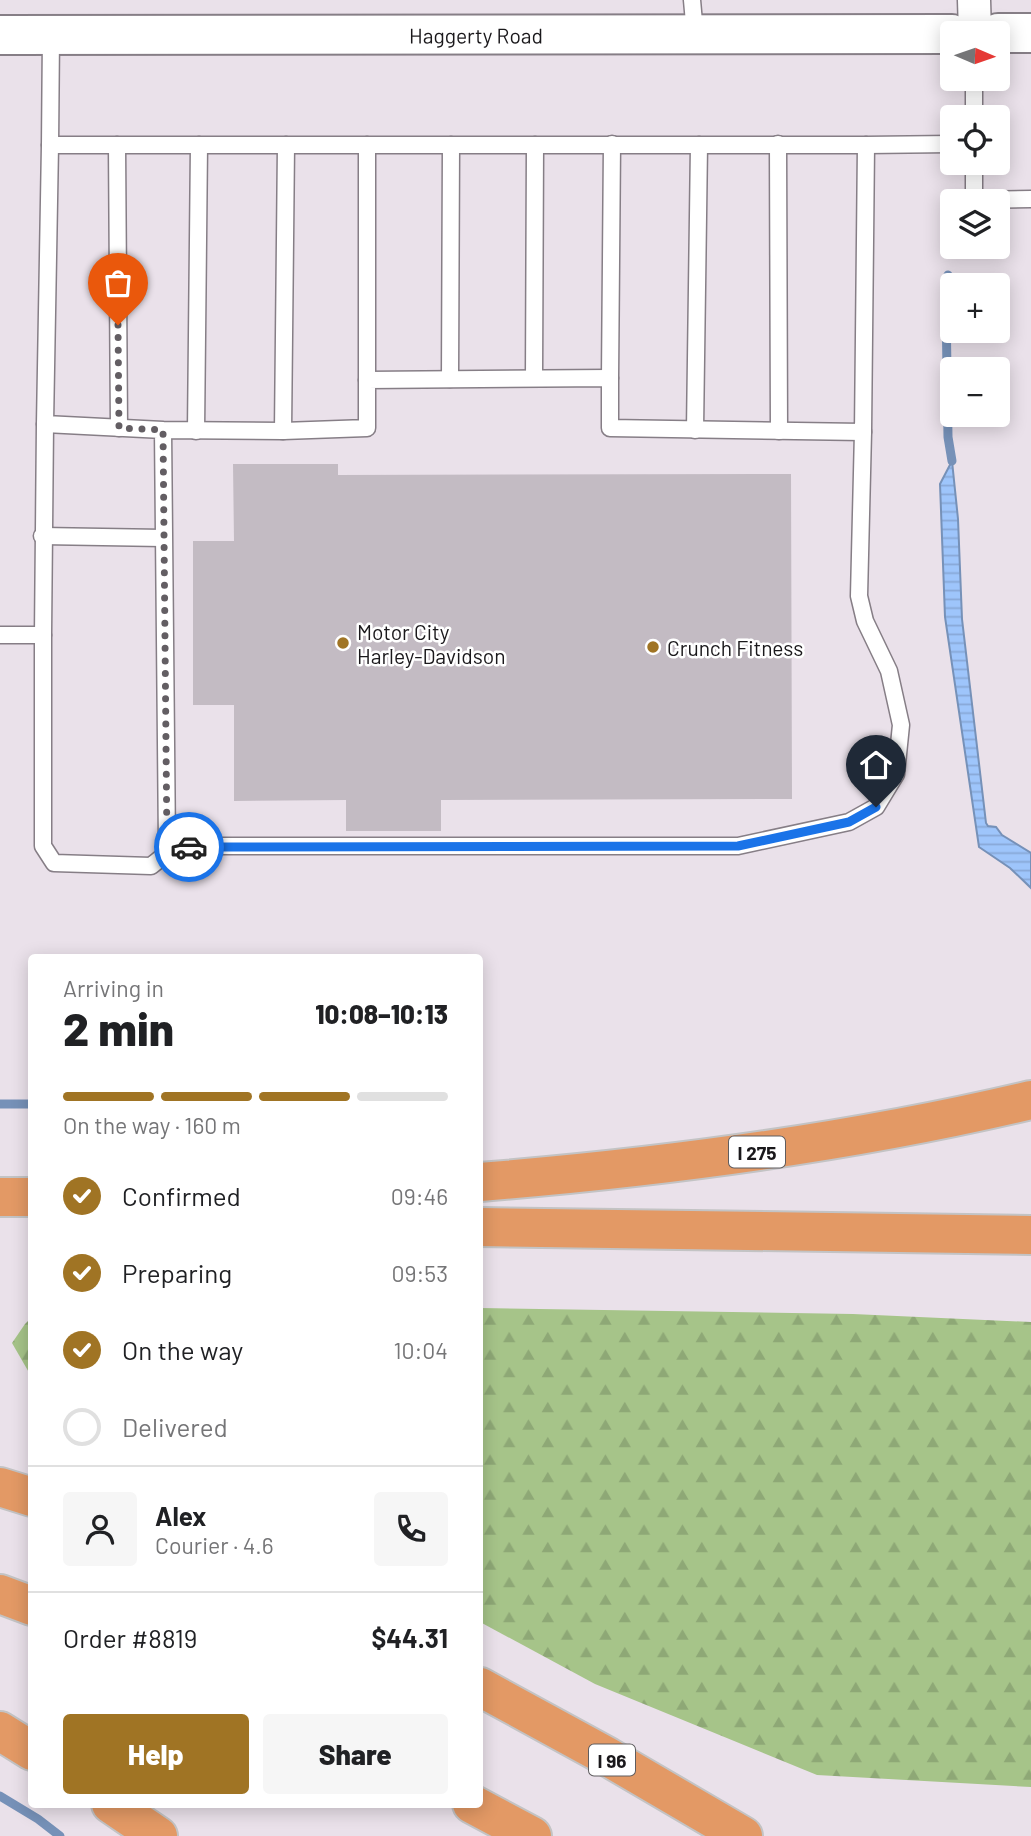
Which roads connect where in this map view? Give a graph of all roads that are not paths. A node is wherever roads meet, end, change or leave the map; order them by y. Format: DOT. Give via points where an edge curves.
graph roads {
  1 [pos="974,0"];
  2 [pos="694,17"];
  3 [pos="975,21"];
  4 [pos="940,33"];
  5 [pos="1010,33"];
  6 [pos="1031,33"];
  7 [pos="0,35"];
  8 [pos="51,35"];
  9 [pos="778,144"];
  10 [pos="940,144"];
  11 [pos="50,145"];
  12 [pos="117,145"];
  13 [pos="199,145"];
  14 [pos="286,145"];
  15 [pos="367,145"];
  16 [pos="451,145"];
  17 [pos="535,145"];
  18 [pos="612,145"];
  19 [pos="699,145"];
  20 [pos="866,145"];
  21 [pos="974,175"];
  22 [pos="1031,200"];
  23 [pos="610,377"];
  24 [pos="534,378"];
  25 [pos="450,379"];
  26 [pos="368,380"];
  27 [pos="45,425"];
  28 [pos="119,428"];
  29 [pos="163,430"];
  30 [pos="695,430"];
  31 [pos="779,430"];
  32 [pos="196,431"];
  33 [pos="283,431"];
  34 [pos="863,432"];
  35 [pos="42,536"];
  36 [pos="163,538"];
  37 [pos="0,635"];
  38 [pos="43,635"];
  39 [pos="167,848"];
  40 [pos="1031,1100"];
  41 [pos="483,1182"];
  42 [pos="0,1197"];
  43 [pos="28,1197"];
  44 [pos="483,1227"];
  45 [pos="1031,1236"];
  46 [pos="0,1487"];
  47 [pos="28,1496"];
  48 [pos="0,1594"];
  49 [pos="28,1604"];
  50 [pos="483,1688"];
  51 [pos="0,1731"];
  52 [pos="28,1748"];
  53 [pos="117,1808"];
  54 [pos="479,1808"];
  55 [pos="158,1836"];
  56 [pos="531,1836"];
  57 [pos="743,1836"];
  1 -- 3 [label="street"];
  2 -- 4 [label="street, Haggerty Road"];
  2 -- 8 [label="street, Haggerty Road"];
  5 -- 6 [label="street"];
  7 -- 8 [label="street, Haggerty Road"];
  8 -- 11 [label="lane"];
  9 -- 19 [label="lane"];
  9 -- 20 [label="lane"];
  9 -- 31 [label="lane"];
  10 -- 20 [label="lane"];
  11 -- 12 [label="lane"];
  11 -- 27 [label="lane"];
  12 -- 13 [label="lane"];
  12 -- 28 [label="lane"];
  13 -- 14 [label="lane"];
  13 -- 32 [label="lane"];
  14 -- 15 [label="lane"];
  14 -- 33 [label="lane"];
  15 -- 16 [label="lane"];
  15 -- 26 [label="lane"];
  16 -- 17 [label="lane"];
  16 -- 25 [label="lane"];
  17 -- 18 [label="lane"];
  17 -- 24 [label="lane"];
  18 -- 19 [label="lane"];
  18 -- 23 [label="lane"];
  19 -- 30 [label="lane"];
  20 -- 34 [label="lane"];
  21 -- 22 [label="lane" via="974,200"];
  23 -- 24 [label="lane"];
  23 -- 30 [label="lane" via="610,428"];
  24 -- 25 [label="lane"];
  25 -- 26 [label="lane"];
  26 -- 33 [label="lane" via="367,429"];
  27 -- 28 [label="lane"];
  27 -- 35 [label="lane"];
  28 -- 29 [label="lane"];
  29 -- 32 [label="lane"];
  29 -- 36 [label="lane"];
  30 -- 31 [label="lane"];
  31 -- 34 [label="lane"];
  32 -- 33 [label="lane"];
  34 -- 39 [label="lane" via="859,597 889,671 901,725 896,774 876,807 849,822 738,846"];
  35 -- 36 [label="lane"];
  35 -- 38 [label="lane"];
  36 -- 39 [label="lane"];
  37 -- 38 [label="lane"];
  38 -- 39 [label="lane" via="43,846 54,863 151,866"];
  40 -- 41 [label="highway, I 275" via="873,1134 735,1155"];
  42 -- 43 [label="highway"];
  44 -- 45 [label="highway"];
  46 -- 47 [label="highway"];
  48 -- 49 [label="highway"];
  50 -- 57 [label="highway, I 96"];
  51 -- 52 [label="highway"];
  53 -- 55 [label="highway"];
  54 -- 56 [label="highway"];
}
